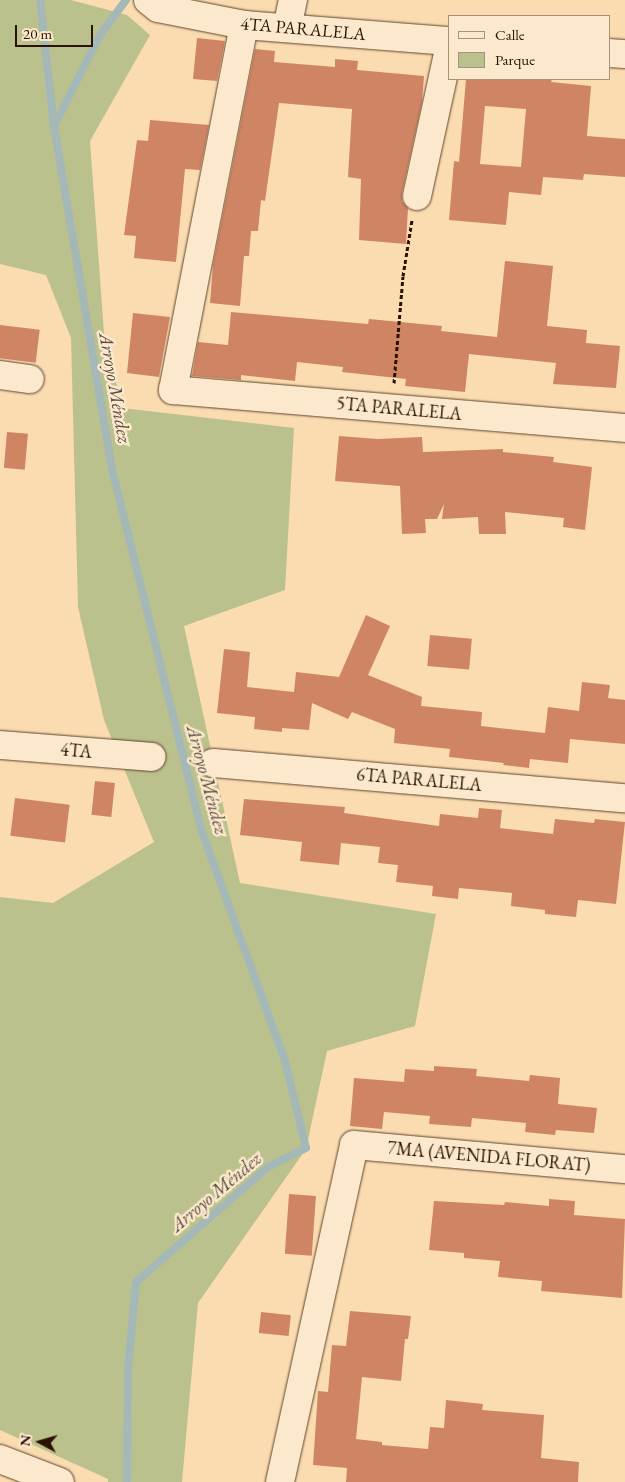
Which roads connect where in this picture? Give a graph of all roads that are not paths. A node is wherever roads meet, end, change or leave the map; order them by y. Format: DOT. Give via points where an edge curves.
graph roads {
  1 [pos="293,0"];
  2 [pos="153,4"];
  3 [pos="244,25"];
  4 [pos="286,28"];
  5 [pos="448,41"];
  6 [pos="448,53"];
  7 [pos="610,53"];
  8 [pos="625,54"];
  9 [pos="416,196"];
  10 [pos="0,375"];
  11 [pos="30,379"];
  12 [pos="625,428"];
  13 [pos="0,744"];
  14 [pos="152,757"];
  15 [pos="213,762"];
  16 [pos="625,798"];
  17 [pos="625,1169"];
  18 [pos="0,1459"];
  19 [pos="44,1480"];
  20 [pos="280,1482"];
  1 -- 4 [label="street"];
  2 -- 3 [label="street, 4TA PARALELA"];
  3 -- 4 [label="street, 4TA PARALELA"];
  3 -- 12 [label="street, 5TA PARALELA" via="173,390"];
  4 -- 5 [label="street, 4TA PARALELA"];
  6 -- 9 [label="street"];
  7 -- 8 [label="street"];
  10 -- 11 [label="street"];
  13 -- 14 [label="street, 4TA"];
  15 -- 16 [label="street, 6TA PARALELA"];
  17 -- 20 [label="street, 7MA (AVENIDA FLORAT)" via="354,1145"];
  18 -- 19 [label="street"];
}
